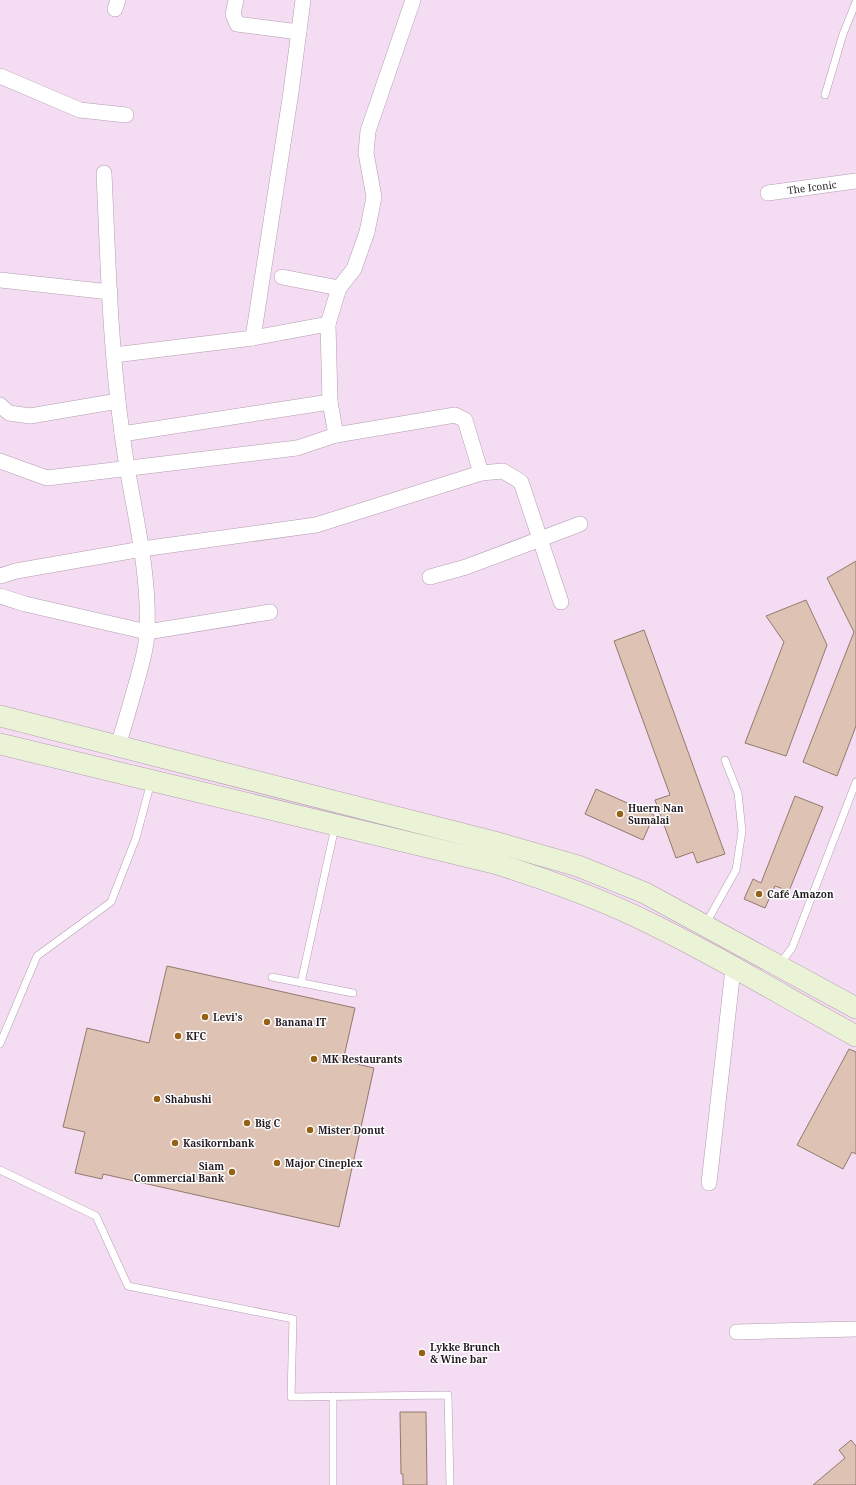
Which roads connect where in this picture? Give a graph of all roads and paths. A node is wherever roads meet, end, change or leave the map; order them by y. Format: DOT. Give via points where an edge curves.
graph roads {
  1 [pos="236,0"];
  2 [pos="303,0"];
  3 [pos="412,0"];
  4 [pos="856,2"];
  5 [pos="299,32"];
  6 [pos="0,76"];
  7 [pos="825,95"];
  8 [pos="126,115"];
  9 [pos="104,173"];
  10 [pos="856,181"];
  11 [pos="768,192"];
  12 [pos="282,277"];
  13 [pos="0,280"];
  14 [pos="339,288"];
  15 [pos="110,292"];
  16 [pos="328,324"];
  17 [pos="253,338"];
  18 [pos="114,356"];
  19 [pos="118,401"];
  20 [pos="330,402"];
  21 [pos="0,405"];
  22 [pos="122,434"];
  23 [pos="336,435"];
  24 [pos="0,461"];
  25 [pos="128,469"];
  26 [pos="481,473"];
  27 [pos="580,524"];
  28 [pos="540,540"];
  29 [pos="142,549"];
  30 [pos="0,576"];
  31 [pos="430,577"];
  32 [pos="0,596"];
  33 [pos="561,602"];
  34 [pos="270,612"];
  35 [pos="148,632"];
  36 [pos="0,716"];
  37 [pos="0,744"];
  38 [pos="118,745"];
  39 [pos="725,760"];
  40 [pos="151,782"];
  41 [pos="856,782"];
  42 [pos="335,826"];
  43 [pos="706,925"];
  44 [pos="779,965"];
  45 [pos="733,968"];
  46 [pos="272,977"];
  47 [pos="301,983"];
  48 [pos="353,993"];
  49 [pos="856,1008"];
  50 [pos="856,1036"];
  51 [pos="0,1044"];
  52 [pos="0,1170"];
  53 [pos="709,1183"];
  54 [pos="856,1329"];
  55 [pos="737,1332"];
  56 [pos="332,1396"];
  57 [pos="333,1485"];
  58 [pos="450,1485"];
  1 -- 5 [label="street" via="233,14 237,24"];
  2 -- 5 [label="street"];
  3 -- 14 [label="street" via="368,131 366,153 374,197 367,232 354,269"];
  4 -- 7 [label="lane" via="843,34"];
  5 -- 17 [label="street"];
  6 -- 8 [label="street" via="80,110"];
  9 -- 15 [label="street"];
  10 -- 11 [label="street, The Iconic"];
  12 -- 14 [label="street"];
  13 -- 15 [label="street"];
  14 -- 16 [label="street"];
  15 -- 18 [label="street"];
  16 -- 17 [label="street"];
  16 -- 20 [label="street"];
  17 -- 18 [label="street"];
  18 -- 19 [label="street"];
  19 -- 21 [label="street" via="30,416 9,413"];
  19 -- 22 [label="street"];
  20 -- 22 [label="street"];
  20 -- 23 [label="street"];
  22 -- 25 [label="street"];
  23 -- 25 [label="street" via="297,448"];
  23 -- 26 [label="street" via="455,415 465,420"];
  24 -- 25 [label="street" via="47,478"];
  25 -- 29 [label="street"];
  26 -- 28 [label="street" via="503,471 521,482"];
  26 -- 29 [label="street" via="316,525"];
  27 -- 28 [label="street"];
  28 -- 31 [label="street"];
  28 -- 33 [label="street"];
  29 -- 30 [label="street"];
  29 -- 35 [label="street"];
  32 -- 35 [label="street"];
  34 -- 35 [label="street"];
  35 -- 38 [label="street"];
  36 -- 38 [label="main road"];
  37 -- 40 [label="main road"];
  38 -- 43 [label="main road" via="553,858 631,887"];
  39 -- 43 [label="lane" via="738,793 742,831 736,870"];
  40 -- 42 [label="main road"];
  40 -- 51 [label="lane" via="136,838 111,902 37,956"];
  41 -- 44 [label="lane" via="792,948"];
  42 -- 45 [label="main road" via="494,863 546,879 640,919"];
  42 -- 47 [label="lane"];
  43 -- 44 [label="main road"];
  44 -- 49 [label="main road"];
  45 -- 50 [label="main road"];
  45 -- 53 [label="street"];
  46 -- 47 [label="lane"];
  47 -- 48 [label="lane"];
  52 -- 56 [label="lane" via="96,1216 128,1286 293,1319 291,1397"];
  54 -- 55 [label="street"];
  56 -- 57 [label="lane"];
  56 -- 58 [label="lane" via="448,1395"];
}
